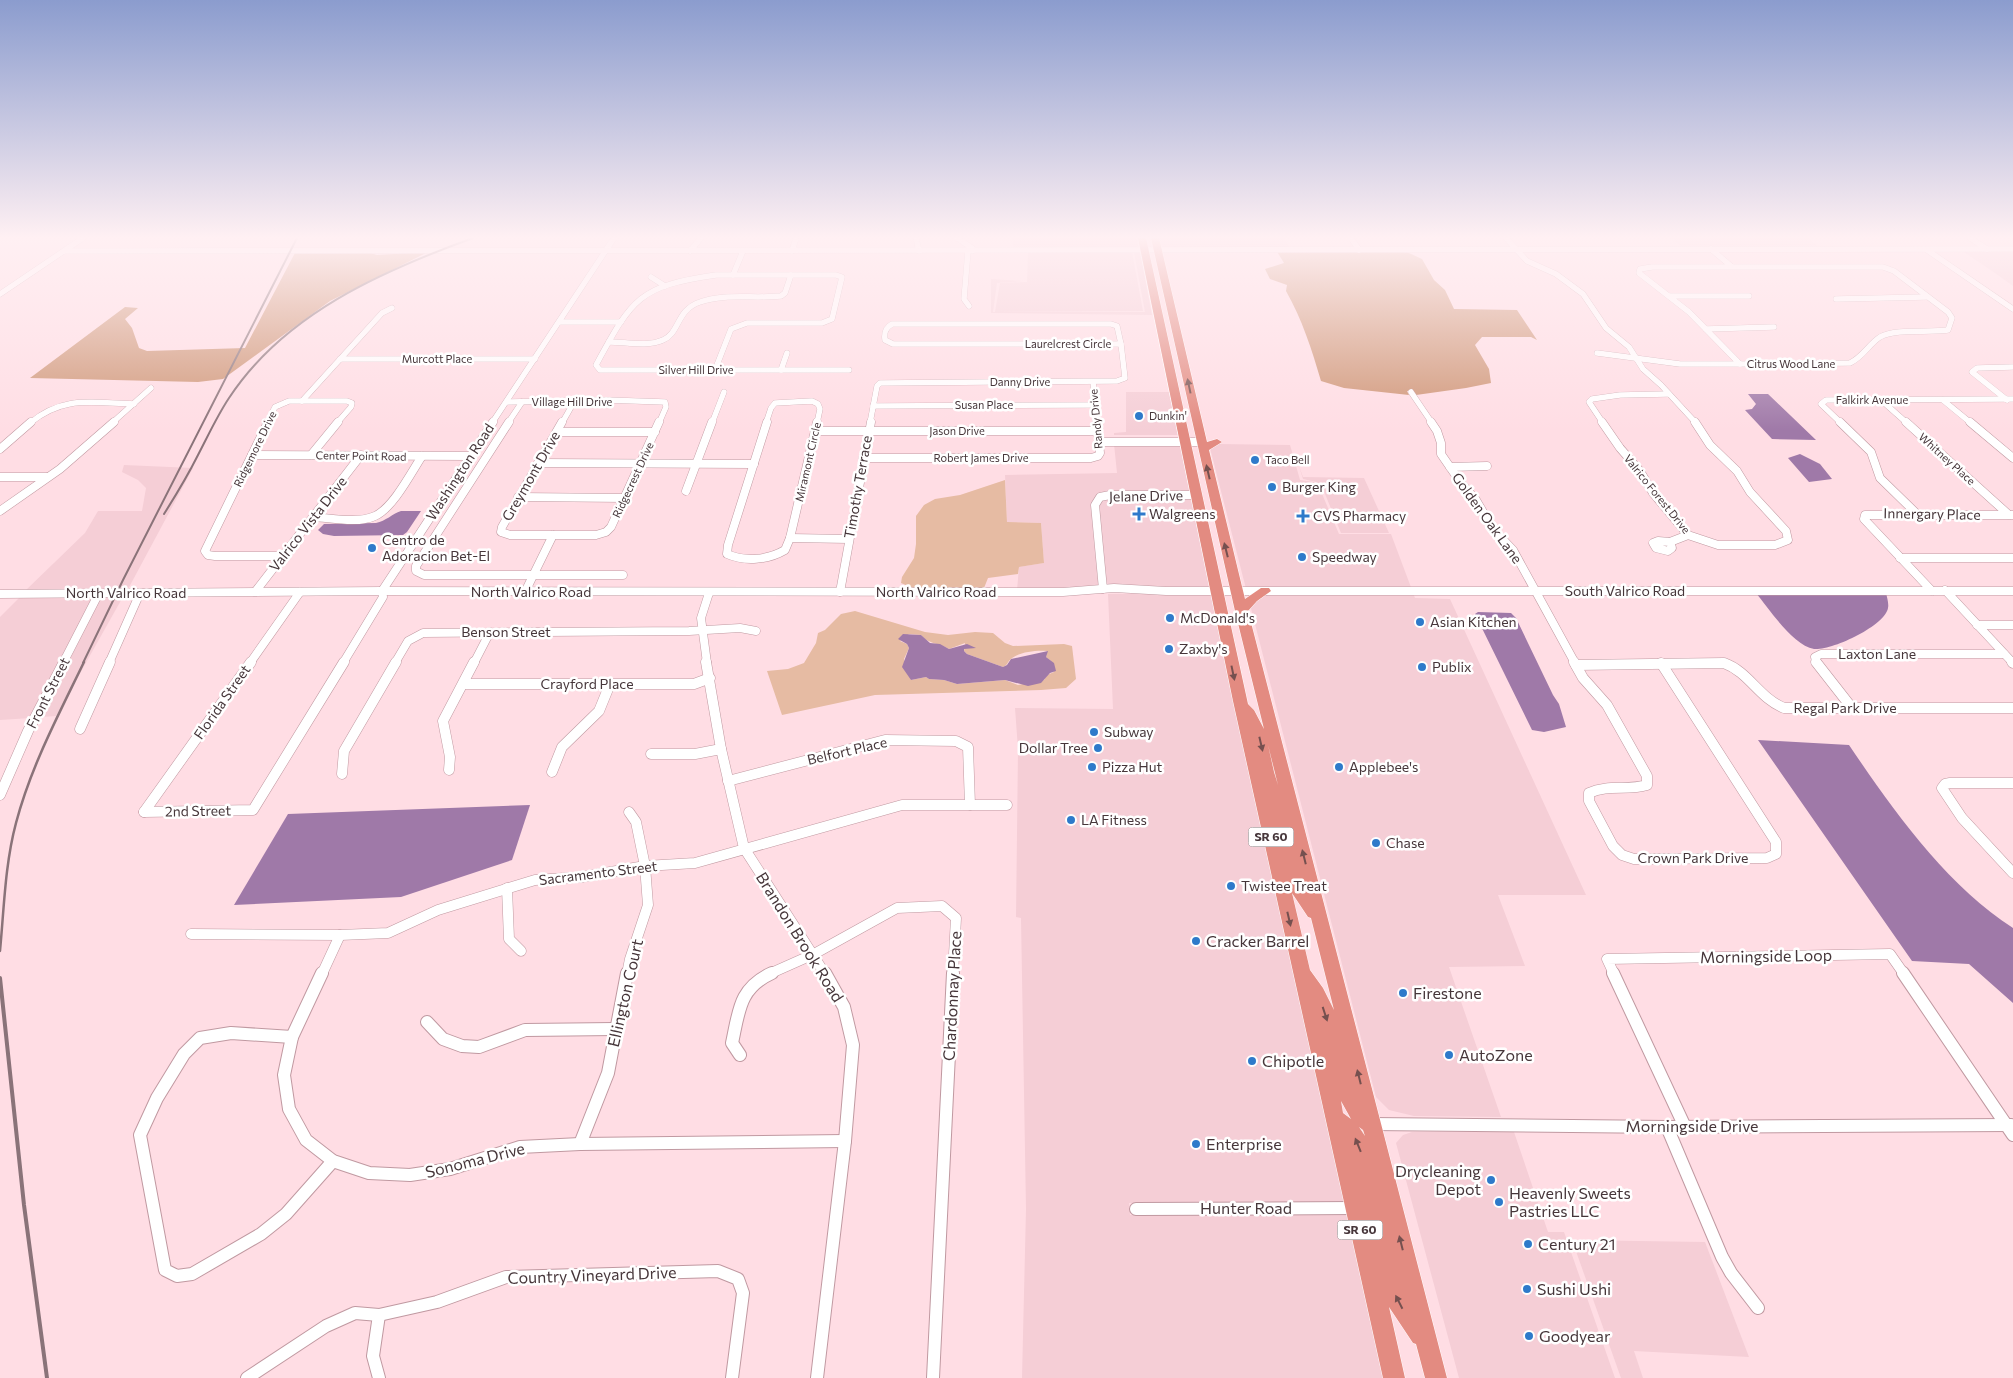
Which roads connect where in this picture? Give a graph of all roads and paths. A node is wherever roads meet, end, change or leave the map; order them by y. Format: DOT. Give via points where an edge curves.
graph roads {
  1 [pos="572,302"];
  2 [pos="636,302"];
  3 [pos="698,302"];
  4 [pos="836,302"];
  5 [pos="966,302"];
  6 [pos="1156,302"];
  7 [pos="1170,302"];
  8 [pos="1589,302"];
  9 [pos="1676,302"];
  10 [pos="1933,302"];
  11 [pos="969,306"];
  12 [pos="392,308"];
  13 [pos="1160,320"];
  14 [pos="1174,320"];
  15 [pos="560,322"];
  16 [pos="621,322"];
  17 [pos="1774,327"];
  18 [pos="1706,329"];
  19 [pos="609,342"];
  20 [pos="1120,344"];
  21 [pos="787,352"];
  22 [pos="1597,353"];
  23 [pos="1635,357"];
  24 [pos="340,359"];
  25 [pos="535,359"];
  26 [pos="1740,364"];
  27 [pos="2013,367"];
  28 [pos="715,370"];
  29 [pos="781,370"];
  30 [pos="849,370"];
  31 [pos="1093,382"];
  32 [pos="880,383"];
  33 [pos="151,388"];
  34 [pos="724,392"];
  35 [pos="1411,392"];
  36 [pos="1668,394"];
  37 [pos="2010,399"];
  38 [pos="302,400"];
  39 [pos="1881,400"];
  40 [pos="1943,400"];
  41 [pos="507,402"];
  42 [pos="522,402"];
  43 [pos="574,402"];
  44 [pos="638,402"];
  45 [pos="134,404"];
  46 [pos="1095,405"];
  47 [pos="2013,405"];
  48 [pos="873,406"];
  49 [pos="816,431"];
  50 [pos="868,431"];
  51 [pos="557,432"];
  52 [pos="656,432"];
  53 [pos="1098,436"];
  54 [pos="1193,441"];
  55 [pos="1217,442"];
  56 [pos="0,449"];
  57 [pos="252,455"];
  58 [pos="311,455"];
  59 [pos="361,455"];
  60 [pos="422,456"];
  61 [pos="470,456"];
  62 [pos="1098,456"];
  63 [pos="863,458"];
  64 [pos="2013,458"];
  65 [pos="538,463"];
  66 [pos="641,464"];
  67 [pos="697,464"];
  68 [pos="754,464"];
  69 [pos="1487,466"];
  70 [pos="1450,467"];
  71 [pos="0,477"];
  72 [pos="48,477"];
  73 [pos="686,491"];
  74 [pos="1195,495"];
  75 [pos="518,498"];
  76 [pos="626,498"];
  77 [pos="0,510"];
  78 [pos="1917,514"];
  79 [pos="2012,516"];
  80 [pos="313,517"];
  81 [pos="553,535"];
  82 [pos="1688,535"];
  83 [pos="790,538"];
  84 [pos="849,539"];
  85 [pos="1670,542"];
  86 [pos="282,556"];
  87 [pos="1900,558"];
  88 [pos="2013,558"];
  89 [pos="532,575"];
  90 [pos="623,575"];
  91 [pos="1103,589"];
  92 [pos="1945,590"];
  93 [pos="382,591"];
  94 [pos="1166,591"];
  95 [pos="1216,591"];
  96 [pos="1236,591"];
  97 [pos="1265,591"];
  98 [pos="1535,591"];
  99 [pos="1932,591"];
  100 [pos="2013,591"];
  101 [pos="255,592"];
  102 [pos="300,592"];
  103 [pos="525,592"];
  104 [pos="709,592"];
  105 [pos="840,592"];
  106 [pos="1063,592"];
  107 [pos="99,593"];
  108 [pos="140,593"];
  109 [pos="0,594"];
  110 [pos="1241,611"];
  111 [pos="1977,625"];
  112 [pos="2013,625"];
  113 [pos="702,629"];
  114 [pos="756,631"];
  115 [pos="490,632"];
  116 [pos="2004,654"];
  117 [pos="2013,662"];
  118 [pos="1661,663"];
  119 [pos="1576,665"];
  120 [pos="710,678"];
  121 [pos="464,684"];
  122 [pos="610,684"];
  123 [pos="1240,701"];
  124 [pos="1852,708"];
  125 [pos="2013,708"];
  126 [pos="80,729"];
  127 [pos="721,749"];
  128 [pos="651,754"];
  129 [pos="449,770"];
  130 [pos="552,772"];
  131 [pos="342,774"];
  132 [pos="728,781"];
  133 [pos="2013,782"];
  134 [pos="0,795"];
  135 [pos="1263,802"];
  136 [pos="1290,802"];
  137 [pos="970,805"];
  138 [pos="1007,805"];
  139 [pos="252,810"];
  140 [pos="144,812"];
  141 [pos="629,812"];
  142 [pos="744,848"];
  143 [pos="2008,864"];
  144 [pos="645,866"];
  145 [pos="2013,873"];
  146 [pos="506,888"];
  147 [pos="1320,921"];
  148 [pos="190,934"];
  149 [pos="340,935"];
  150 [pos="522,951"];
  151 [pos="814,954"];
  152 [pos="1302,972"];
  153 [pos="427,1022"];
  154 [pos="615,1029"];
  155 [pos="292,1037"];
  156 [pos="740,1055"];
  157 [pos="1335,1118"];
  158 [pos="1371,1124"];
  159 [pos="1667,1126"];
  160 [pos="1685,1126"];
  161 [pos="2011,1128"];
  162 [pos="845,1141"];
  163 [pos="580,1144"];
  164 [pos="333,1161"];
  165 [pos="1355,1208"];
  166 [pos="1136,1209"];
  167 [pos="1758,1308"];
  168 [pos="379,1315"];
  169 [pos="1426,1341"];
  170 [pos="247,1378"];
  171 [pos="379,1378"];
  172 [pos="732,1378"];
  173 [pos="817,1378"];
  174 [pos="933,1378"];
  175 [pos="1394,1378"];
  176 [pos="1436,1378"];
  1 -- 15 [label="street, Washington Road"];
  2 -- 16 [label="street, Silver Hill Drive"];
  3 -- 19 [label="street" via="683,310 665,339"];
  4 -- 28 [label="street, Silver Hill Drive" via="832,319 822,323 747,323 735,326"];
  5 -- 11 [label="street"];
  6 -- 13 [label="highway, SR 60"];
  7 -- 14 [label="highway, SR 60"];
  8 -- 23 [label="street, Valrico Forest Drive" via="1606,328 1624,341"];
  9 -- 18 [label="street, Citrus Wood Lane"];
  10 -- 26 [label="street, Citrus Wood Lane" via="1952,318 1948,330 1883,336 1857,358 1845,363"];
  12 -- 24 [label="street" via="382,313"];
  13 -- 14 [label="highway"];
  13 -- 54 [label="highway, SR 60" via="1178,411"];
  54 -- 14 [label="highway, SR 60, one-way"];
  15 -- 16 [label="street"];
  15 -- 25 [label="street, Washington Road"];
  16 -- 19 [label="street, Silver Hill Drive"];
  17 -- 18 [label="street"];
  18 -- 26 [label="street, Citrus Wood Lane"];
  19 -- 28 [label="street, Silver Hill Drive" via="596,365 600,370"];
  20 -- 20 [label="street, Laurelcrest Circle" via="1117,326 1110,324 892,324 884,335 885,340 893,344"];
  20 -- 31 [label="street, Danny Drive" via="1125,378"];
  21 -- 29 [label="street"];
  22 -- 23 [label="street, Citrus Wood Lane"];
  23 -- 26 [label="street, Citrus Wood Lane" via="1680,364"];
  23 -- 36 [label="street, Valrico Forest Drive"];
  24 -- 25 [label="street, Murcott Place"];
  24 -- 38 [label="street"];
  25 -- 41 [label="street, Washington Road"];
  27 -- 37 [label="street" via="1977,368 1972,372"];
  28 -- 29 [label="street, Silver Hill Drive"];
  29 -- 30 [label="street, Silver Hill Drive"];
  31 -- 32 [label="street, Danny Drive"];
  31 -- 46 [label="street, Randy Drive"];
  32 -- 48 [label="street, Timothy Terrace"];
  33 -- 45 [label="street"];
  34 -- 67 [label="street"];
  35 -- 70 [label="street, Golden Oak Lane" via="1437,431 1441,454"];
  36 -- 82 [label="street, Valrico Forest Drive" via="1600,396 1589,402 1653,493"];
  36 -- 82 [label="street, Valrico Forest Drive" via="1786,530 1788,540 1775,545 1718,545"];
  37 -- 40 [label="street, Falkirk Avenue"];
  37 -- 47 [label="street"];
  38 -- 57 [label="street, Ridgemore Drive" via="288,401 276,407"];
  38 -- 58 [label="street, Ridgemore Drive" via="352,403"];
  39 -- 40 [label="street, Falkirk Avenue"];
  39 -- 78 [label="street, Falkirk Avenue" via="1826,400 1821,404 1871,452 1880,478"];
  39 -- 79 [label="street, Whitney Place"];
  40 -- 64 [label="street"];
  41 -- 42 [label="street, Village Hill Drive"];
  41 -- 61 [label="street, Washington Road"];
  42 -- 43 [label="street, Village Hill Drive"];
  42 -- 89 [label="street" via="416,566 416,571 424,575"];
  43 -- 44 [label="street, Village Hill Drive"];
  43 -- 51 [label="street, Greymont Drive"];
  44 -- 52 [label="street, Ridgecrest Drive" via="665,402"];
  45 -- 56 [label="street" via="58,405 48,409"];
  45 -- 72 [label="street"];
  46 -- 48 [label="street, Susan Place"];
  46 -- 53 [label="street, Randy Drive"];
  48 -- 50 [label="street, Timothy Terrace"];
  49 -- 50 [label="street, Jason Drive"];
  49 -- 68 [label="street, Miramont Circle" via="818,404 812,401 775,403"];
  49 -- 83 [label="street, Miramont Circle"];
  50 -- 53 [label="street, Jason Drive"];
  50 -- 63 [label="street, Timothy Terrace"];
  51 -- 52 [label="street"];
  51 -- 65 [label="street, Greymont Drive"];
  52 -- 66 [label="street, Ridgecrest Drive"];
  53 -- 54 [label="street"];
  53 -- 62 [label="street, Randy Drive"];
  54 -- 55 [label="highway"];
  54 -- 74 [label="highway, SR 60"];
  96 -- 54 [label="highway, SR 60, one-way"];
  57 -- 58 [label="street, Center Point Road"];
  57 -- 86 [label="street, Ridgemore Drive" via="205,552 215,556"];
  58 -- 59 [label="street, Center Point Road"];
  59 -- 60 [label="street, Center Point Road"];
  59 -- 80 [label="street, Valrico Vista Drive"];
  60 -- 61 [label="street, Center Point Road"];
  60 -- 80 [label="street" via="384,509 374,516"];
  61 -- 93 [label="street, Washington Road"];
  62 -- 63 [label="street, Robert James Drive"];
  63 -- 84 [label="street, Timothy Terrace"];
  65 -- 66 [label="street"];
  65 -- 75 [label="street, Greymont Drive"];
  66 -- 67 [label="street"];
  66 -- 76 [label="street, Ridgecrest Drive"];
  67 -- 68 [label="street"];
  67 -- 73 [label="street"];
  68 -- 83 [label="street" via="727,554 733,558 772,557 785,550"];
  69 -- 70 [label="street"];
  70 -- 98 [label="street, Golden Oak Lane" via="1476,500 1493,529 1513,550"];
  71 -- 72 [label="street"];
  72 -- 77 [label="street"];
  74 -- 91 [label="street, Jelane Drive" via="1100,497 1095,505"];
  74 -- 95 [label="highway, SR 60"];
  75 -- 76 [label="street"];
  75 -- 81 [label="street, Greymont Drive" via="501,532"];
  76 -- 81 [label="street, Ridgecrest Drive" via="606,532"];
  78 -- 79 [label="street, Innergary Place"];
  78 -- 87 [label="street, Innergary Place" via="1865,514 1864,519"];
  80 -- 86 [label="street, Valrico Vista Drive"];
  81 -- 89 [label="street"];
  82 -- 85 [label="street"];
  83 -- 84 [label="street"];
  84 -- 105 [label="street, Timothy Terrace"];
  86 -- 101 [label="street, Valrico Vista Drive"];
  87 -- 88 [label="street"];
  87 -- 99 [label="street, Innergary Place"];
  89 -- 90 [label="street"];
  89 -- 103 [label="street"];
  91 -- 94 [label="street, North Valrico Road" via="1152,588"];
  91 -- 106 [label="street, North Valrico Road"];
  92 -- 99 [label="street, South Valrico Road"];
  92 -- 100 [label="street, South Valrico Road"];
  92 -- 111 [label="street"];
  93 -- 102 [label="street, North Valrico Road"];
  93 -- 103 [label="street, North Valrico Road"];
  93 -- 139 [label="street, Washington Road" via="383,597"];
  94 -- 95 [label="street, North Valrico Road"];
  94 -- 106 [label="street, North Valrico Road" via="1153,594"];
  95 -- 96 [label="street, North Valrico Road"];
  95 -- 123 [label="highway, SR 60, one-way"];
  96 -- 97 [label="street, South Valrico Road"];
  96 -- 110 [label="highway, SR 60"];
  97 -- 98 [label="street, South Valrico Road"];
  97 -- 110 [label="highway"];
  98 -- 99 [label="street, South Valrico Road"];
  98 -- 119 [label="street, Crown Park Drive"];
  101 -- 102 [label="street, North Valrico Road"];
  101 -- 108 [label="street, North Valrico Road"];
  102 -- 140 [label="street, Florida Street"];
  103 -- 104 [label="street, North Valrico Road"];
  104 -- 105 [label="street, North Valrico Road"];
  104 -- 113 [label="street, Brandon Brook Road" via="701,618"];
  105 -- 106 [label="street, North Valrico Road"];
  107 -- 108 [label="street, North Valrico Road"];
  107 -- 109 [label="street, North Valrico Road"];
  107 -- 134 [label="street, Front Street" via="28,731"];
  108 -- 126 [label="street"];
  110 -- 136 [label="highway, SR 60"];
  111 -- 112 [label="street"];
  111 -- 116 [label="street"];
  113 -- 114 [label="street, Benson Street"];
  113 -- 115 [label="street, Benson Street"];
  113 -- 120 [label="street, Brandon Brook Road"];
  115 -- 121 [label="street"];
  115 -- 131 [label="street, Benson Street" via="423,633 408,641 344,751"];
  116 -- 117 [label="street"];
  116 -- 124 [label="street, Laxton Lane" via="1821,654 1815,657"];
  118 -- 119 [label="street, Regal Park Drive"];
  118 -- 119 [label="street, Crown Park Drive" via="1776,842 1776,854 1767,858 1634,859 1622,855 1613,846 1589,801 1589,793 1596,789 1640,789 1648,785 1647,776 1607,705"];
  118 -- 124 [label="street, Regal Park Drive" via="1734,665 1746,673 1764,698 1784,708"];
  120 -- 122 [label="street, Crayford Place" via="694,684"];
  120 -- 127 [label="street, Brandon Brook Road"];
  121 -- 122 [label="street, Crayford Place"];
  121 -- 129 [label="street" via="444,721"];
  122 -- 130 [label="street" via="599,711 562,747"];
  123 -- 135 [label="highway, SR 60"];
  123 -- 136 [label="highway, one-way" via="1258,731 1271,787 1280,798"];
  124 -- 125 [label="street, Regal Park Drive"];
  127 -- 128 [label="street" via="695,754"];
  127 -- 132 [label="street, Brandon Brook Road"];
  132 -- 137 [label="street, Belfort Place" via="885,740 956,741 968,747"];
  132 -- 142 [label="street, Brandon Brook Road"];
  133 -- 143 [label="street" via="1950,783 1942,788 1979,838"];
  135 -- 147 [label="highway" via="1271,805 1281,819 1296,886"];
  135 -- 152 [label="highway, SR 60, one-way"];
  147 -- 136 [label="highway, SR 60, one-way"];
  137 -- 138 [label="street, Sacramento Street"];
  137 -- 142 [label="street, Sacramento Street" via="902,805"];
  139 -- 140 [label="street, 2nd Street"];
  141 -- 144 [label="street, Ellington Court" via="636,822"];
  142 -- 144 [label="street, Sacramento Street" via="695,863"];
  142 -- 151 [label="street, Brandon Brook Road"];
  143 -- 145 [label="street"];
  144 -- 146 [label="street, Sacramento Street" via="582,877 535,880"];
  144 -- 154 [label="street, Ellington Court" via="648,906 630,959"];
  146 -- 149 [label="street, Sacramento Street" via="438,910 388,933"];
  146 -- 150 [label="street" via="509,939"];
  158 -- 147 [label="highway, SR 60, one-way"];
  148 -- 149 [label="street, Sacramento Street"];
  149 -- 155 [label="street, Sonoma Drive"];
  151 -- 156 [label="street, Chardonnay Place" via="758,978 742,999 732,1043"];
  151 -- 162 [label="street, Brandon Brook Road" via="844,1007 853,1045"];
  151 -- 174 [label="street, Chardonnay Place" via="897,908 942,906 956,918"];
  152 -- 157 [label="highway, SR 60"];
  152 -- 158 [label="highway, one-way" via="1325,1011 1350,1104 1362,1119"];
  153 -- 154 [label="street" via="443,1039 462,1046 479,1047 525,1030"];
  154 -- 163 [label="street, Ellington Court" via="608,1073"];
  155 -- 164 [label="street, Sonoma Drive" via="284,1075 289,1110 306,1140"];
  155 -- 164 [label="street" via="218,1034 200,1038 184,1052 144,1121 140,1135 164,1270 177,1276 192,1274 261,1234 286,1214"];
  157 -- 165 [label="highway, SR 60"];
  169 -- 157 [label="highway, one-way" via="1396,1301 1360,1150 1352,1132"];
  158 -- 159 [label="street, Morningside Drive"];
  169 -- 158 [label="highway, SR 60, one-way"];
  159 -- 160 [label="street, Morningside Drive"];
  159 -- 167 [label="street" via="1722,1257"];
  160 -- 161 [label="street, Morningside Drive"];
  160 -- 161 [label="street, Morningside Loop" via="1608,959 1890,954"];
  162 -- 163 [label="street, Sonoma Drive"];
  162 -- 173 [label="street, Brandon Brook Road"];
  163 -- 164 [label="street, Sonoma Drive" via="520,1147 450,1168 410,1175 369,1173"];
  165 -- 166 [label="street, Hunter Road"];
  165 -- 175 [label="highway, SR 60"];
  168 -- 170 [label="street, Country Vineyard Drive" via="355,1313 326,1326"];
  168 -- 171 [label="street" via="373,1356"];
  168 -- 172 [label="street, Country Vineyard Drive" via="437,1302 506,1276 718,1271 738,1279 743,1293"];
  169 -- 176 [label="highway, SR 60"];
}
